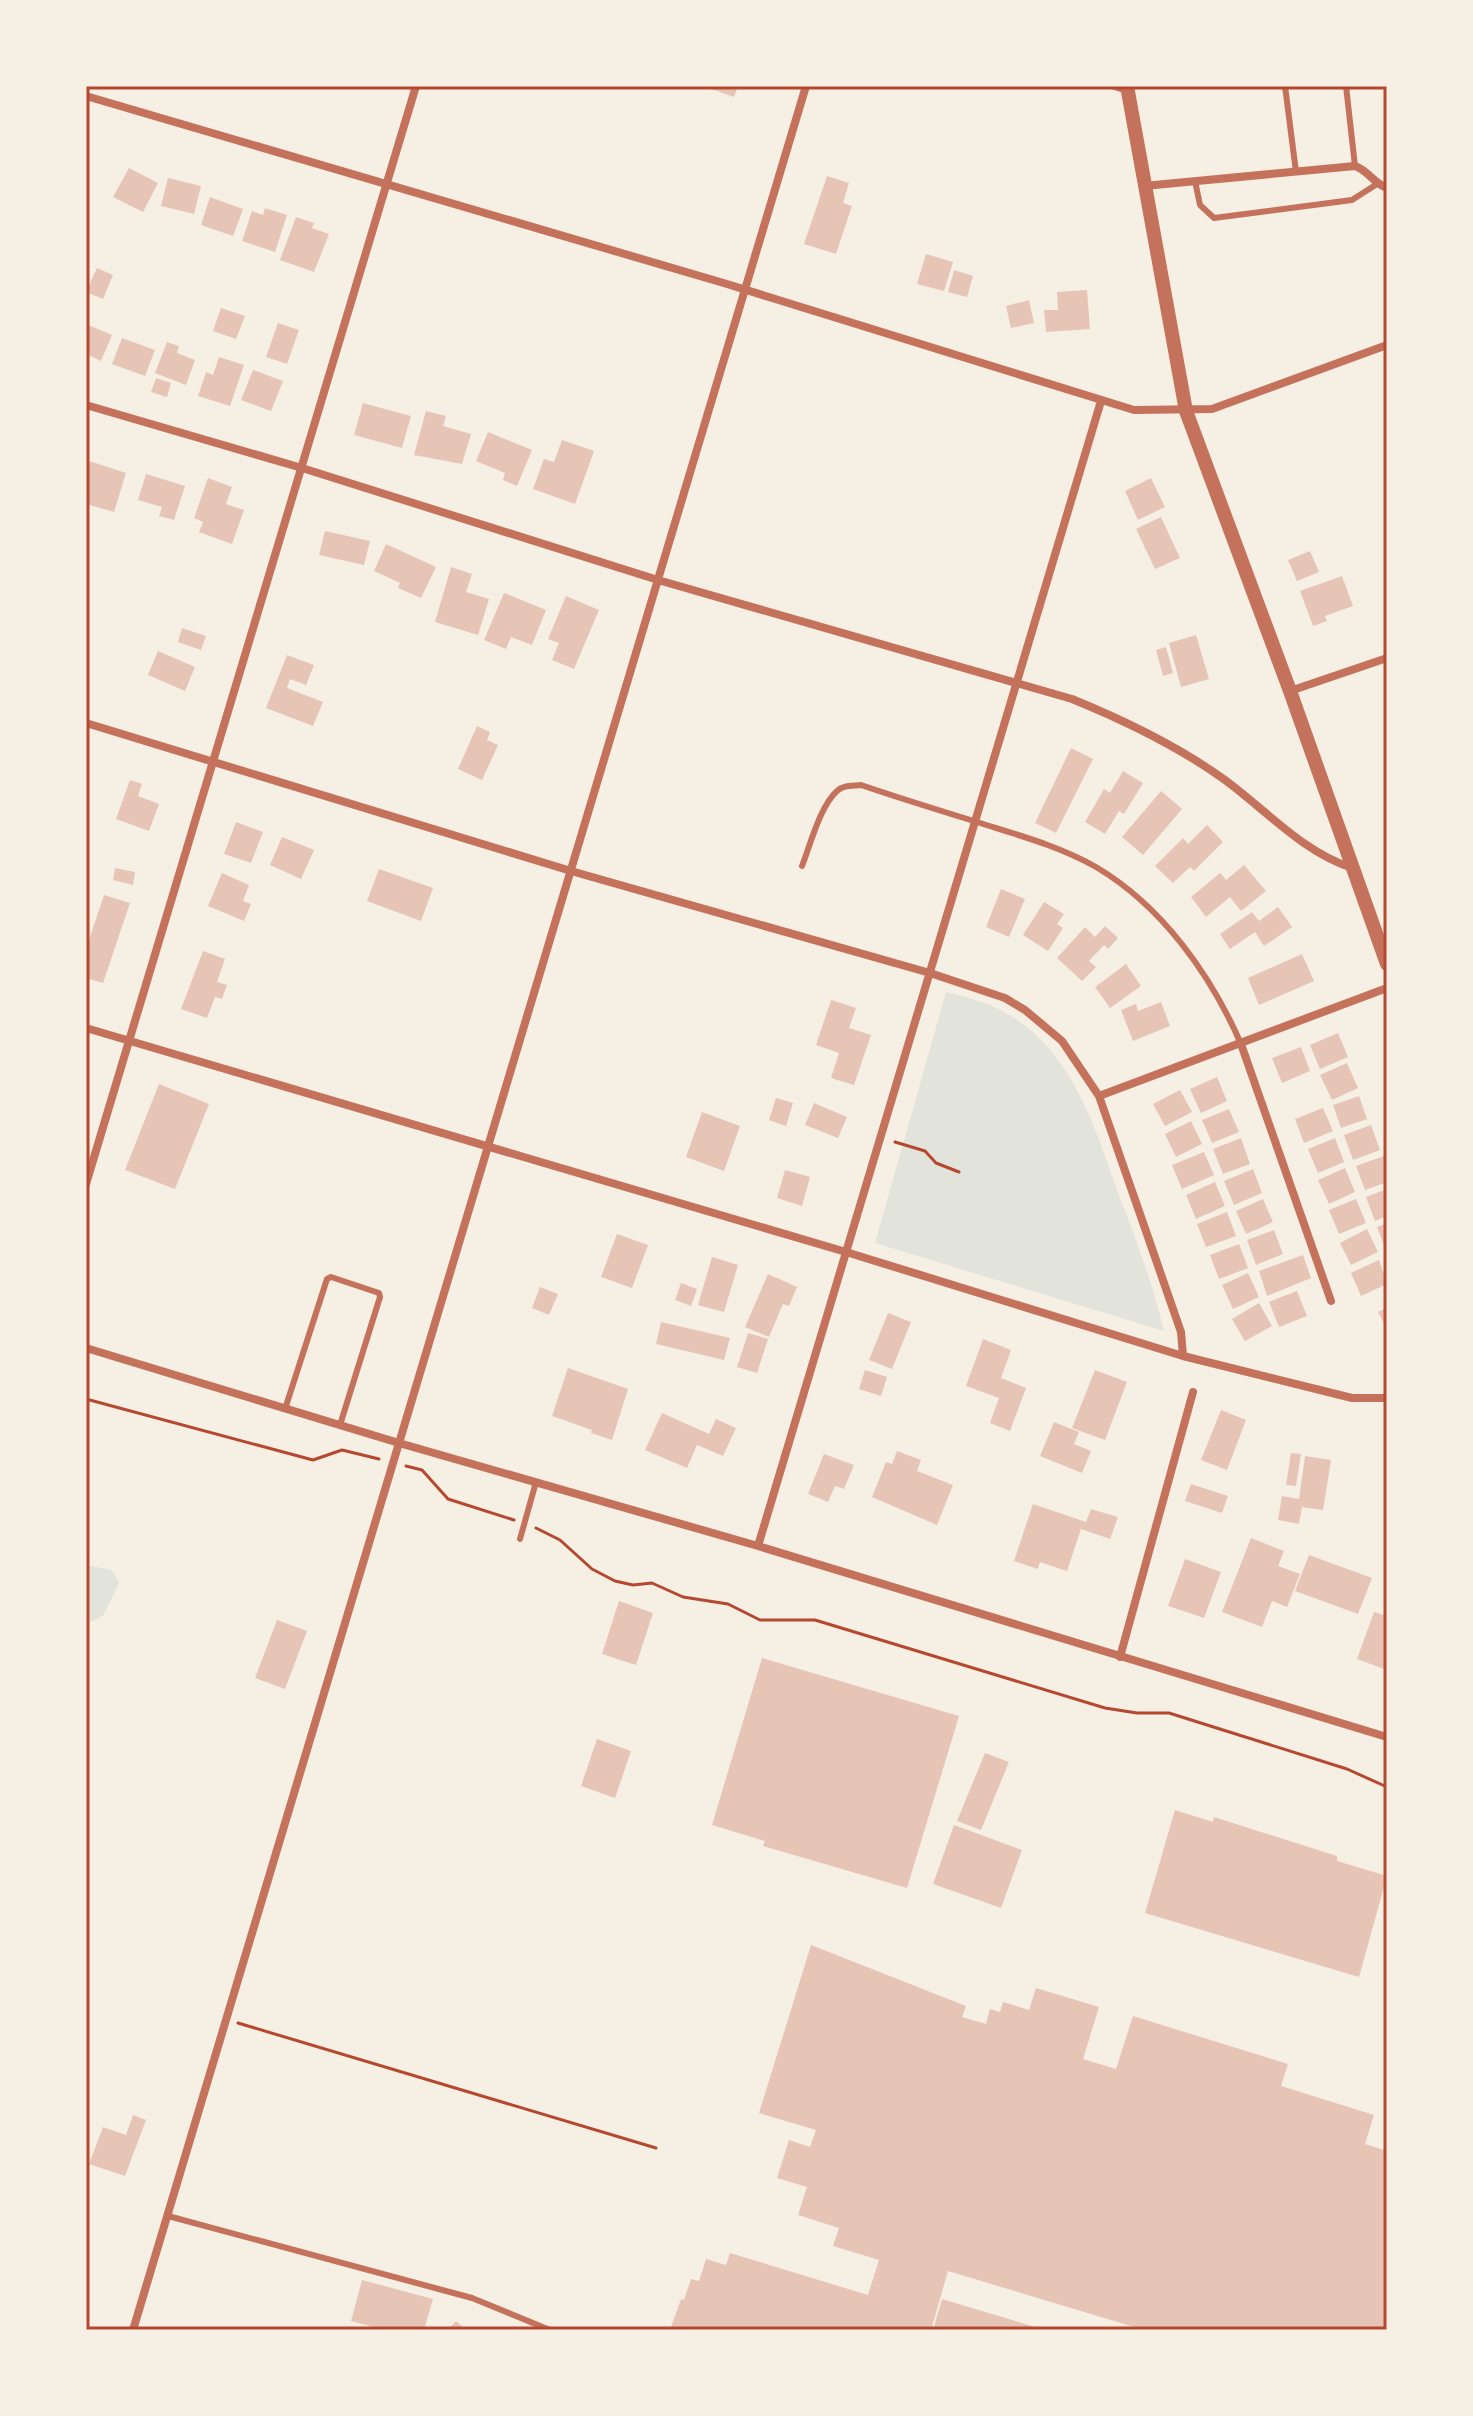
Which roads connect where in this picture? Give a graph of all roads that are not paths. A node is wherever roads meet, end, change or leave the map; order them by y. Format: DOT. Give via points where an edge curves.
graph roads {
  1 [pos="416,86"];
  2 [pos="806,86"];
  3 [pos="1285,86"];
  4 [pos="1346,86"];
  5 [pos="1123,87"];
  6 [pos="86,96"];
  7 [pos="1355,166"];
  8 [pos="1296,172"];
  9 [pos="1195,181"];
  10 [pos="387,184"];
  11 [pos="1377,184"];
  12 [pos="1143,186"];
  13 [pos="1387,188"];
  14 [pos="745,290"];
  15 [pos="1387,345"];
  16 [pos="1101,401"];
  17 [pos="86,405"];
  18 [pos="1186,411"];
  19 [pos="302,468"];
  20 [pos="658,580"];
  21 [pos="1387,658"];
  22 [pos="1017,681"];
  23 [pos="1290,691"];
  24 [pos="86,723"];
  25 [pos="213,760"];
  26 [pos="975,822"];
  27 [pos="802,866"];
  28 [pos="1353,868"];
  29 [pos="571,871"];
  30 [pos="1387,964"];
  31 [pos="930,973"];
  32 [pos="1387,988"];
  33 [pos="86,1028"];
  34 [pos="129,1041"];
  35 [pos="1241,1044"];
  36 [pos="1099,1096"];
  37 [pos="488,1148"];
  38 [pos="86,1184"];
  39 [pos="846,1252"];
  40 [pos="1331,1301"];
  41 [pos="86,1348"];
  42 [pos="1183,1356"];
  43 [pos="1193,1392"];
  44 [pos="1387,1398"];
  45 [pos="285,1409"];
  46 [pos="340,1425"];
  47 [pos="399,1443"];
  48 [pos="536,1482"];
  49 [pos="520,1539"];
  50 [pos="758,1546"];
  51 [pos="1120,1657"];
  52 [pos="1387,1737"];
  53 [pos="168,2216"];
  54 [pos="133,2330"];
  55 [pos="550,2330"];
  1 -- 10 [label="street"];
  2 -- 14 [label="street"];
  3 -- 8 [label="lane"];
  4 -- 7 [label="lane"];
  5 -- 12 [label="street"];
  6 -- 10 [label="street"];
  7 -- 8 [label="street"];
  7 -- 11 [label="street"];
  8 -- 9 [label="street"];
  9 -- 11 [label="lane" via="1200,205 1214,218 1352,200"];
  9 -- 12 [label="street"];
  10 -- 14 [label="street"];
  10 -- 19 [label="street"];
  11 -- 13 [label="street"];
  12 -- 18 [label="street"];
  14 -- 16 [label="street"];
  14 -- 20 [label="street"];
  15 -- 18 [label="street" via="1212,409"];
  16 -- 18 [label="street" via="1134,410"];
  16 -- 22 [label="street"];
  17 -- 19 [label="street"];
  18 -- 23 [label="street"];
  19 -- 20 [label="street"];
  19 -- 25 [label="street"];
  20 -- 22 [label="street"];
  20 -- 29 [label="street"];
  21 -- 23 [label="street"];
  22 -- 26 [label="street"];
  22 -- 28 [label="street" via="1121,718 1167,743 1224,779 1325,859"];
  23 -- 28 [label="street"];
  24 -- 25 [label="street"];
  25 -- 29 [label="street"];
  25 -- 34 [label="street"];
  26 -- 27 [label="lane" via="861,785 849,786 838,789 827,804"];
  26 -- 31 [label="street"];
  26 -- 35 [label="lane" via="1051,845 1135,895 1199,968"];
  28 -- 30 [label="street"];
  29 -- 31 [label="street"];
  29 -- 37 [label="street"];
  31 -- 36 [label="street" via="1025,1010 1062,1041"];
  31 -- 39 [label="street"];
  32 -- 35 [label="street"];
  33 -- 34 [label="street"];
  34 -- 37 [label="street"];
  34 -- 38 [label="street"];
  35 -- 36 [label="street"];
  35 -- 40 [label="street"];
  36 -- 42 [label="street" via="1181,1332"];
  37 -- 39 [label="street"];
  37 -- 47 [label="street"];
  39 -- 42 [label="street"];
  39 -- 50 [label="street"];
  41 -- 45 [label="street"];
  42 -- 44 [label="street" via="1352,1398"];
  43 -- 51 [label="street"];
  45 -- 46 [label="street"];
  45 -- 46 [label="lane" via="331,1277 380,1297"];
  46 -- 47 [label="street"];
  47 -- 48 [label="street"];
  47 -- 53 [label="street"];
  48 -- 49 [label="lane"];
  48 -- 50 [label="street"];
  50 -- 51 [label="street"];
  51 -- 52 [label="street"];
  53 -- 54 [label="street"];
  53 -- 55 [label="lane" via="472,2298"];
}
